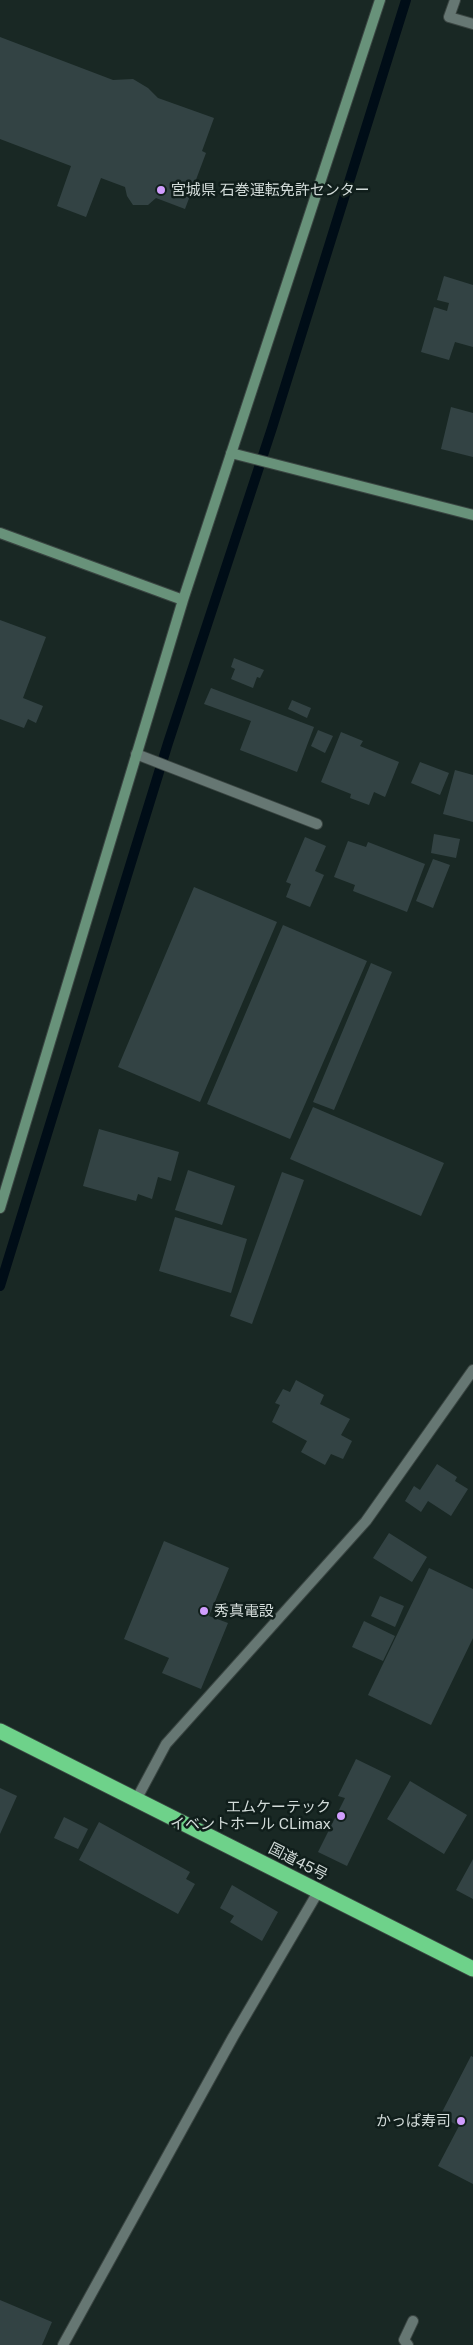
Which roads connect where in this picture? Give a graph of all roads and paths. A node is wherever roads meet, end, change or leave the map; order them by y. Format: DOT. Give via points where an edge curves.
graph roads {
  1 [pos="380,0"];
  2 [pos="455,0"];
  3 [pos="473,24"];
  4 [pos="231,453"];
  5 [pos="473,515"];
  6 [pos="0,533"];
  7 [pos="183,600"];
  8 [pos="136,754"];
  9 [pos="318,824"];
  10 [pos="0,1208"];
  11 [pos="473,1370"];
  12 [pos="0,1731"];
  13 [pos="136,1800"];
  14 [pos="318,1892"];
  15 [pos="473,1969"];
  16 [pos="413,2321"];
  17 [pos="63,2345"];
  18 [pos="408,2345"];
  1 -- 4 [label="street"];
  2 -- 3 [label="street" via="449,17"];
  4 -- 5 [label="street"];
  4 -- 7 [label="street"];
  6 -- 7 [label="street"];
  7 -- 8 [label="street"];
  8 -- 9 [label="street"];
  8 -- 10 [label="street"];
  11 -- 13 [label="street" via="366,1522 166,1744"];
  12 -- 13 [label="highway, 国道45号"];
  13 -- 14 [label="highway, 国道45号"];
  14 -- 15 [label="highway, 国道45号"];
  14 -- 17 [label="street" via="233,2037"];
  16 -- 18 [label="street" via="404,2340"];
}
